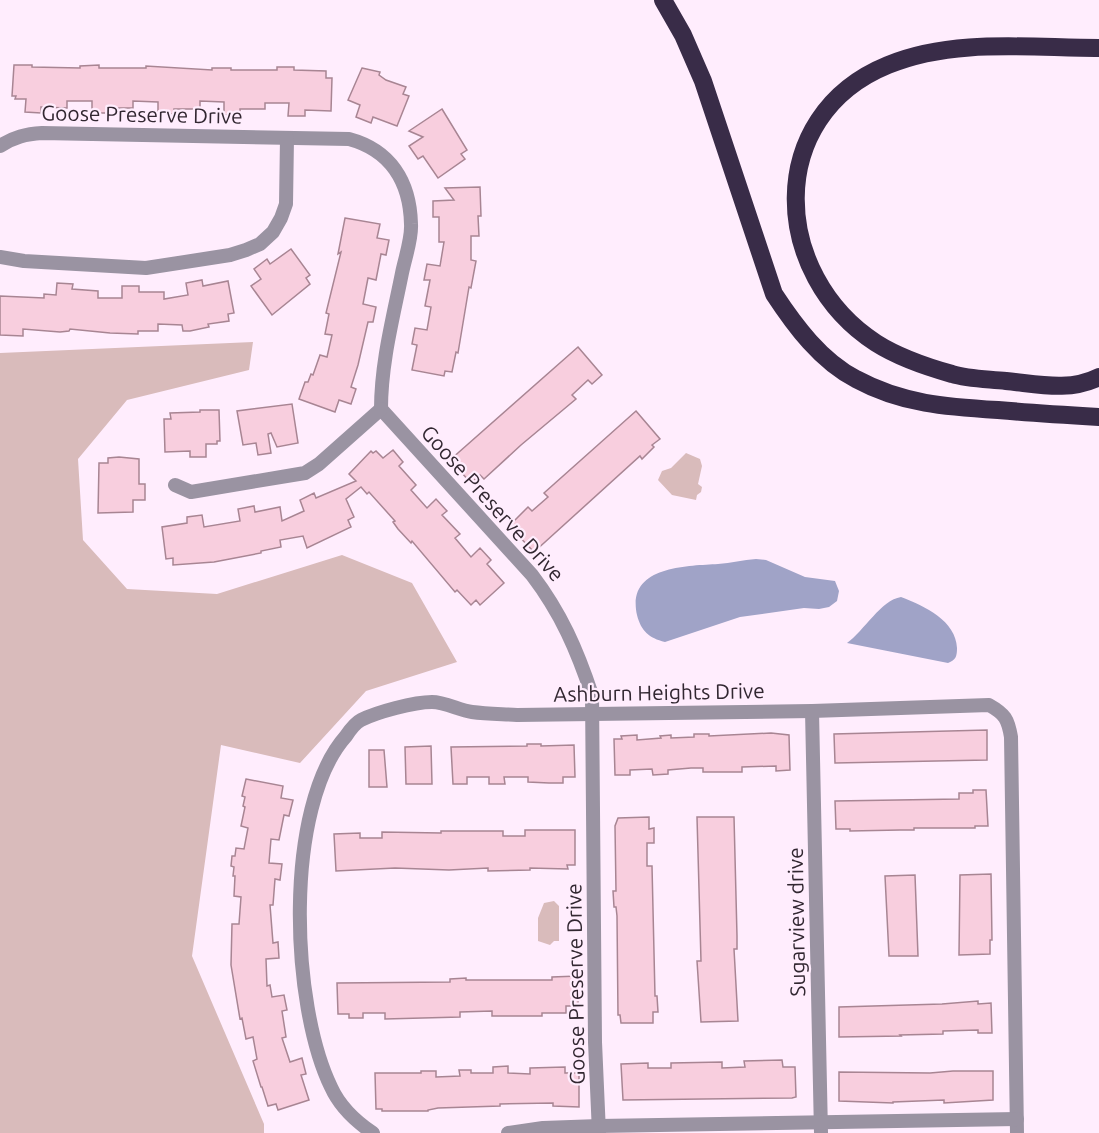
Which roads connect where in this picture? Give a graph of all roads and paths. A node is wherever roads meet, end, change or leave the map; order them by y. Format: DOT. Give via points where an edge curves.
graph roads {
  1 [pos="663,0"];
  2 [pos="1099,48"];
  3 [pos="287,138"];
  4 [pos="0,146"];
  5 [pos="0,257"];
  6 [pos="1099,376"];
  7 [pos="381,409"];
  8 [pos="1099,417"];
  9 [pos="175,484"];
  10 [pos="812,711"];
  11 [pos="592,714"];
  12 [pos="1017,1126"];
  13 [pos="821,1127"];
  14 [pos="599,1130"];
  15 [pos="373,1133"];
  16 [pos="508,1133"];
  1 -- 8 [label="highway" via="703,81 774,294 793,324 825,357 854,378 892,396 938,406"];
  2 -- 6 [label="highway" via="962,48 888,64 856,82 822,116 805,149 795,197 801,245 816,279 837,309 876,343 953,375 1062,387"];
  3 -- 4 [label="street, Goose Preserve Drive" via="42,133 10,139"];
  3 -- 5 [label="street" via="286,204 281,218 260,244 246,250 146,268"];
  3 -- 7 [label="street, Goose Preserve Drive" via="349,139 366,144 394,167 403,182 411,225 381,378"];
  7 -- 9 [label="street" via="305,473 191,492"];
  7 -- 11 [label="street, Goose Preserve Drive" via="553,602 579,653 592,695"];
  10 -- 11 [label="street, Ashburn Heights Drive"];
  10 -- 12 [label="street, Ashburn Heights Drive" via="989,705 1002,712 1009,724"];
  10 -- 13 [label="street, Sugarview drive"];
  11 -- 14 [label="street, Goose Preserve Drive"];
  11 -- 15 [label="street, Ashburn Heights Drive" via="471,712 433,702 394,708 359,720 334,749 316,791 303,853 300,938 309,1019 324,1071 348,1114"];
  12 -- 13 [label="street, Ashburn Heights Drive"];
  13 -- 14 [label="street, Ashburn Heights Drive"];
  14 -- 16 [label="street, Ashburn Heights Drive" via="543,1128"];
}
